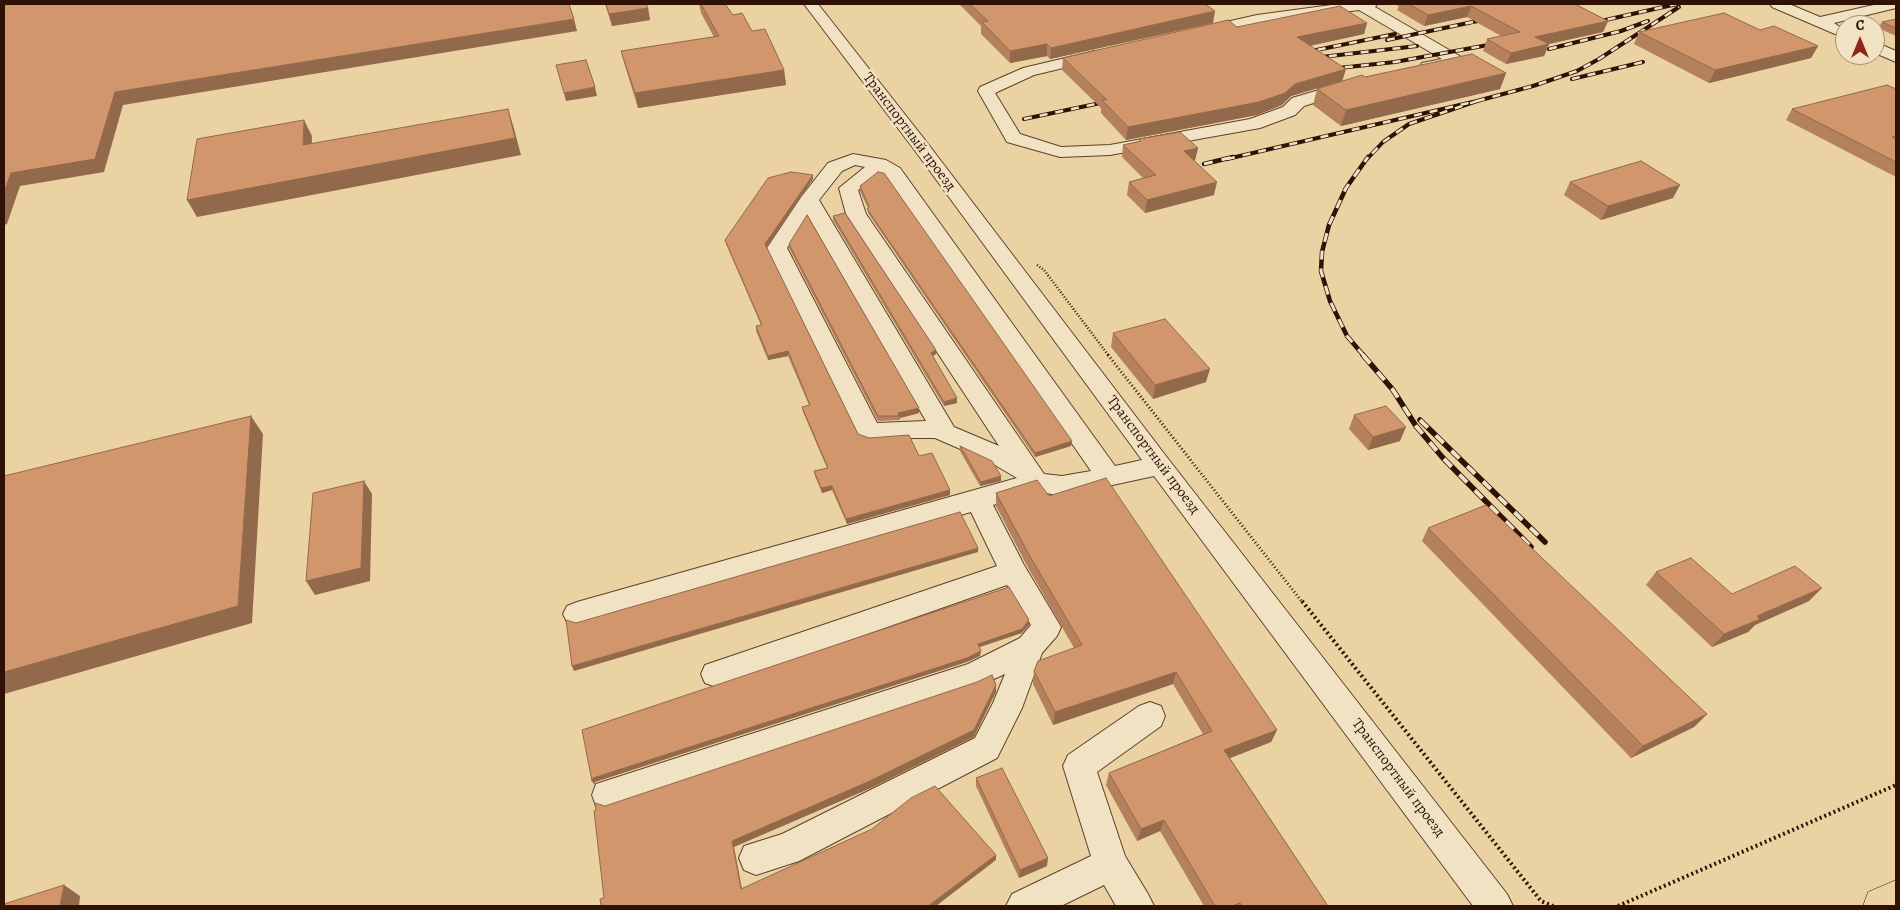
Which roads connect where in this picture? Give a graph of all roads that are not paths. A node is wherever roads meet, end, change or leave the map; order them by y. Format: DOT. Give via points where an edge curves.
graph roads {
  1 [pos="811,4"];
  2 [pos="1364,4"];
  3 [pos="1782,4"];
  4 [pos="1896,4"];
  5 [pos="1819,22"];
  6 [pos="1835,29"];
  7 [pos="1181,36"];
  8 [pos="1115,51"];
  9 [pos="1413,70"];
  10 [pos="1360,83"];
  11 [pos="880,164"];
  12 [pos="810,200"];
  13 [pos="943,430"];
  14 [pos="1160,466"];
  15 [pos="1033,478"];
  16 [pos="1109,478"];
  17 [pos="978,500"];
  18 [pos="1013,572"];
  19 [pos="577,614"];
  20 [pos="1030,647"];
  21 [pos="716,674"];
  22 [pos="1150,716"];
  23 [pos="608,796"];
  24 [pos="756,858"];
  25 [pos="1111,864"];
  26 [pos="1896,899"];
  27 [pos="1024,906"];
  28 [pos="1136,906"];
  29 [pos="1495,906"];
  30 [pos="1882,906"];
  1 -- 14 [label="street, Транспортный проезд" via="920,144"];
  2 -- 7 [label="street" via="1258,19"];
  2 -- 9 [label="street" via="1457,60"];
  3 -- 5 [label="street"];
  4 -- 5 [label="street"];
  5 -- 6 [label="street"];
  8 -- 10 [label="street" via="1029,71 986,91 1013,138 1060,152 1110,150 1254,124 1288,111 1298,102"];
  11 -- 12 [label="street" via="853,159 836,167"];
  11 -- 15 [label="street" via="848,188 856,214"];
  11 -- 16 [label="street" via="893,172"];
  12 -- 13 [label="street"];
  12 -- 13 [label="street" via="777,248 869,432"];
  13 -- 15 [label="street" via="997,455"];
  14 -- 16 [label="street"];
  14 -- 29 [label="street, Транспортный проезд"];
  15 -- 16 [label="street" via="1062,486"];
  15 -- 17 [label="street"];
  17 -- 18 [label="street"];
  17 -- 19 [label="street"];
  18 -- 20 [label="street" via="1047,627"];
  18 -- 21 [label="street"];
  20 -- 23 [label="street" via="976,674"];
  20 -- 24 [label="street" via="1007,708 986,748 787,849"];
  22 -- 25 [label="street" via="1080,766"];
  25 -- 27 [label="street"];
  25 -- 28 [label="street"];
  26 -- 30 [label="highway"];
}
